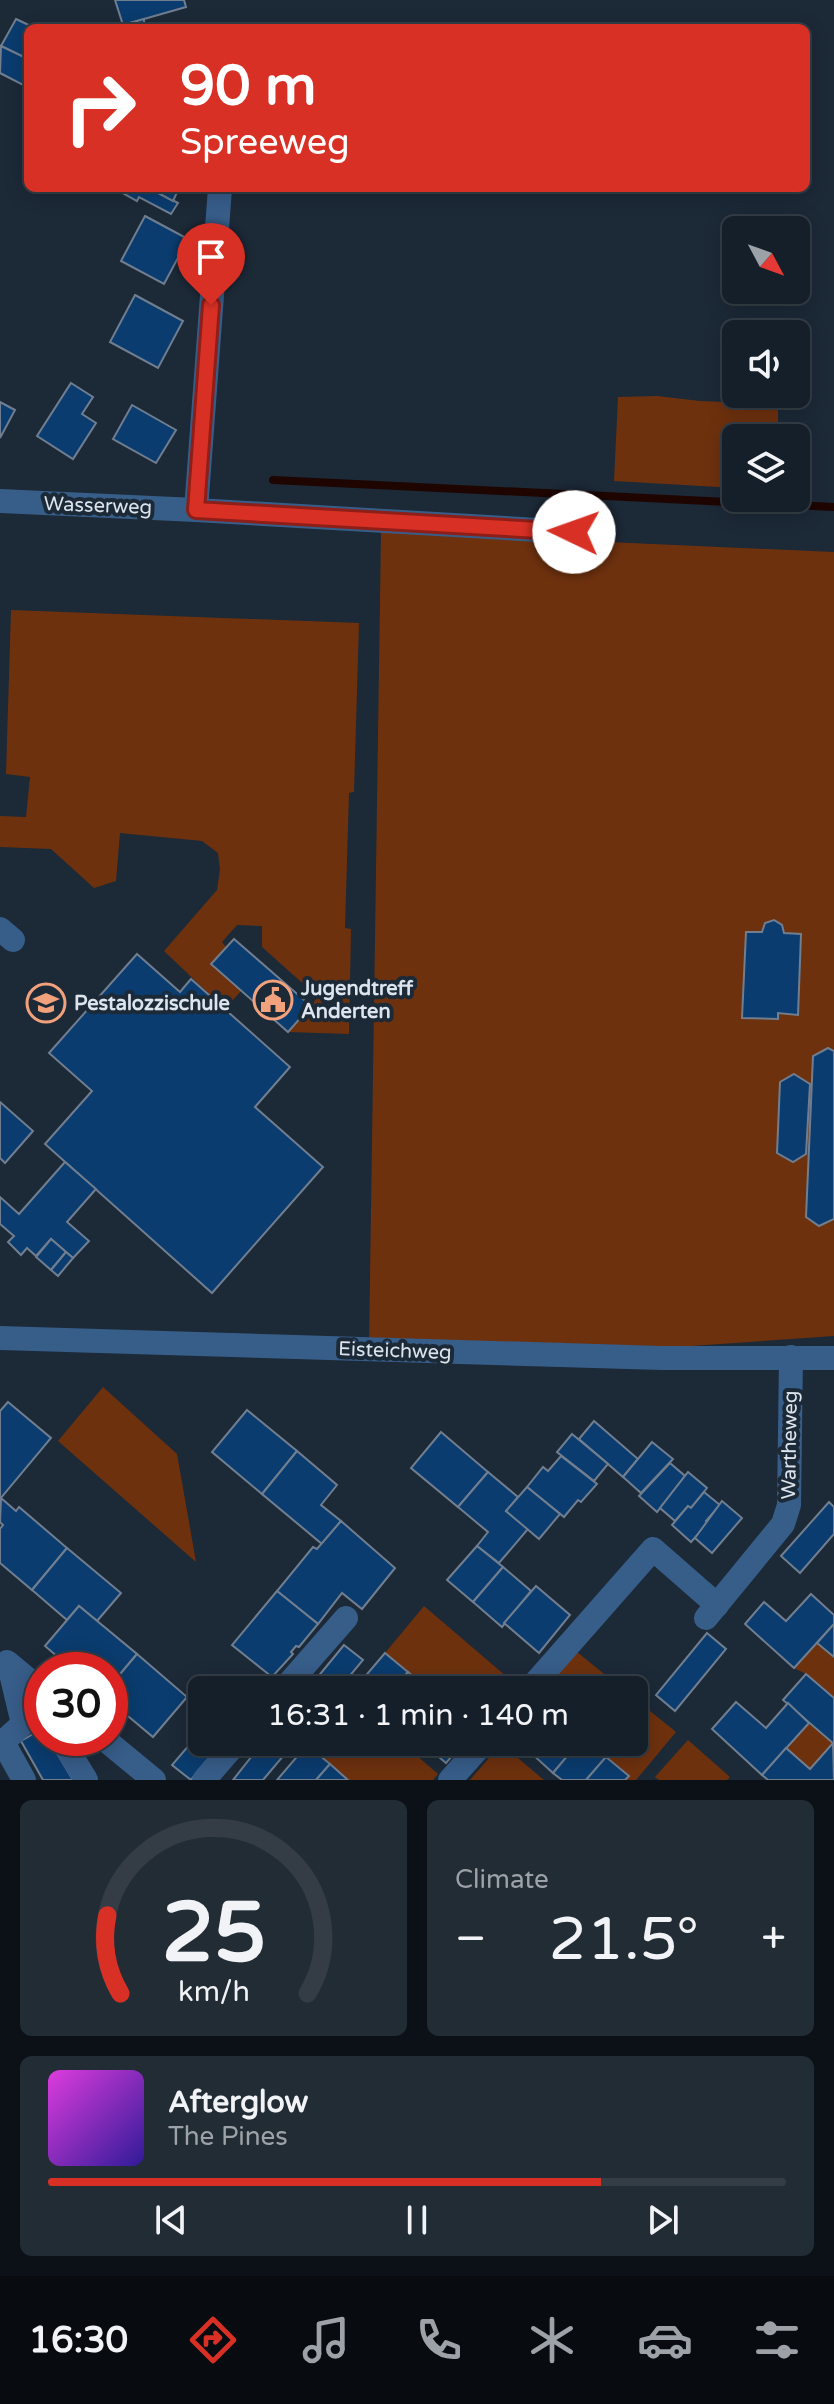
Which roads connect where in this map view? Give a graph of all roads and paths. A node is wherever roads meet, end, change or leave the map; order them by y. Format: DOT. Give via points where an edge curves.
graph roads {
  1 [pos="220,192"];
  2 [pos="0,501"];
  3 [pos="196,510"];
  4 [pos="574,532"];
  5 [pos="0,1338"];
  6 [pos="791,1357"];
  7 [pos="834,1358"];
  8 [pos="346,1618"];
  9 [pos="4,1659"];
  10 [pos="24,1676"];
  11 [pos="295,1676"];
  12 [pos="541,1676"];
  13 [pos="71,1756"];
  14 [pos="125,1756"];
  15 [pos="225,1756"];
  16 [pos="471,1756"];
  17 [pos="24,1780"];
  18 [pos="86,1780"];
  19 [pos="154,1780"];
  20 [pos="204,1780"];
  21 [pos="450,1780"];
  1 -- 3 [label="street"];
  2 -- 3 [label="street, Wasserweg"];
  3 -- 4 [label="street, Wasserweg"];
  5 -- 6 [label="street, Eisteichweg" via="661,1358"];
  6 -- 7 [label="street, Eisteichweg"];
  6 -- 12 [label="street, Wartheweg" via="789,1505 783,1524 712,1611 653,1549"];
  8 -- 11 [label="street"];
  9 -- 10 [label="street"];
  9 -- 17 [label="street" via="23,1724 3,1742"];
  13 -- 18 [label="street"];
  14 -- 19 [label="street"];
  15 -- 20 [label="street"];
  16 -- 21 [label="street"];
}
